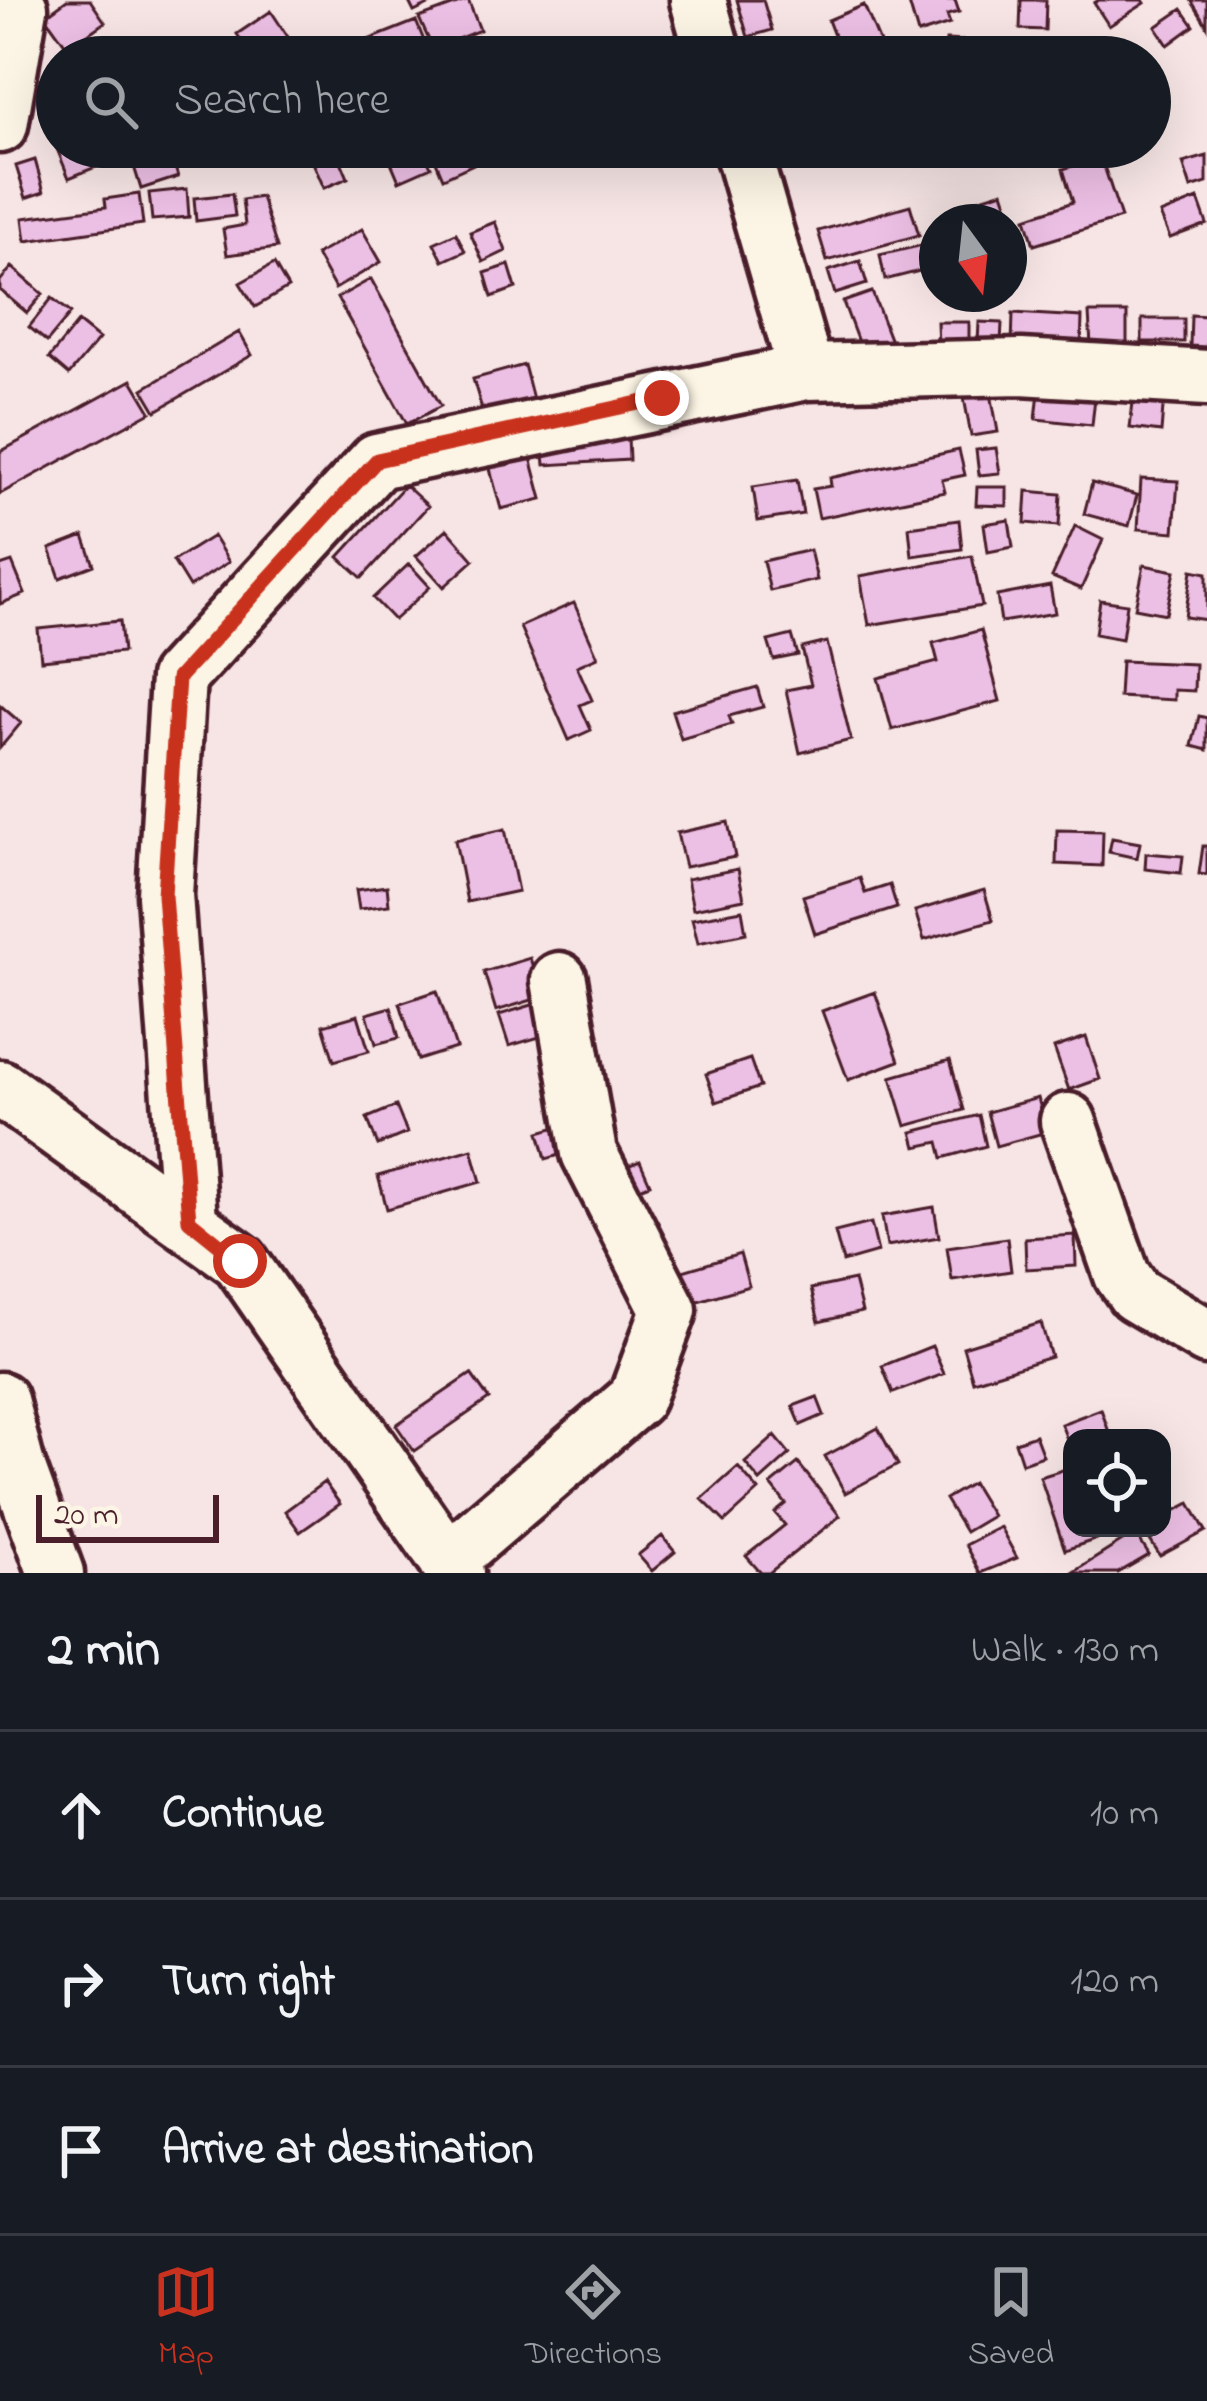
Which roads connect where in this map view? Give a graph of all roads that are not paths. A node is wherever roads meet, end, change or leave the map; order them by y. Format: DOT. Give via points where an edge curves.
graph roads {
  1 [pos="15,0"];
  2 [pos="698,0"];
  3 [pos="708,36"];
  4 [pos="0,125"];
  5 [pos="747,168"];
  6 [pos="806,372"];
  7 [pos="1207,378"];
  8 [pos="559,980"];
  9 [pos="0,1088"];
  10 [pos="1068,1121"];
  11 [pos="189,1220"];
  12 [pos="1207,1337"];
  13 [pos="0,1400"];
  14 [pos="452,1567"];
  15 [pos="56,1573"];
  1 -- 4 [label="street"];
  2 -- 3 [label="street"];
  5 -- 6 [label="street"];
  6 -- 7 [label="street" via="1021,367"];
  6 -- 11 [label="street" via="377,460 178,678 164,895"];
  8 -- 14 [label="street" via="590,1153 669,1310 636,1399"];
  9 -- 11 [label="street"];
  10 -- 12 [label="street" via="1122,1275 1136,1294"];
  11 -- 14 [label="street" via="240,1261"];
  13 -- 15 [label="street"];
}
